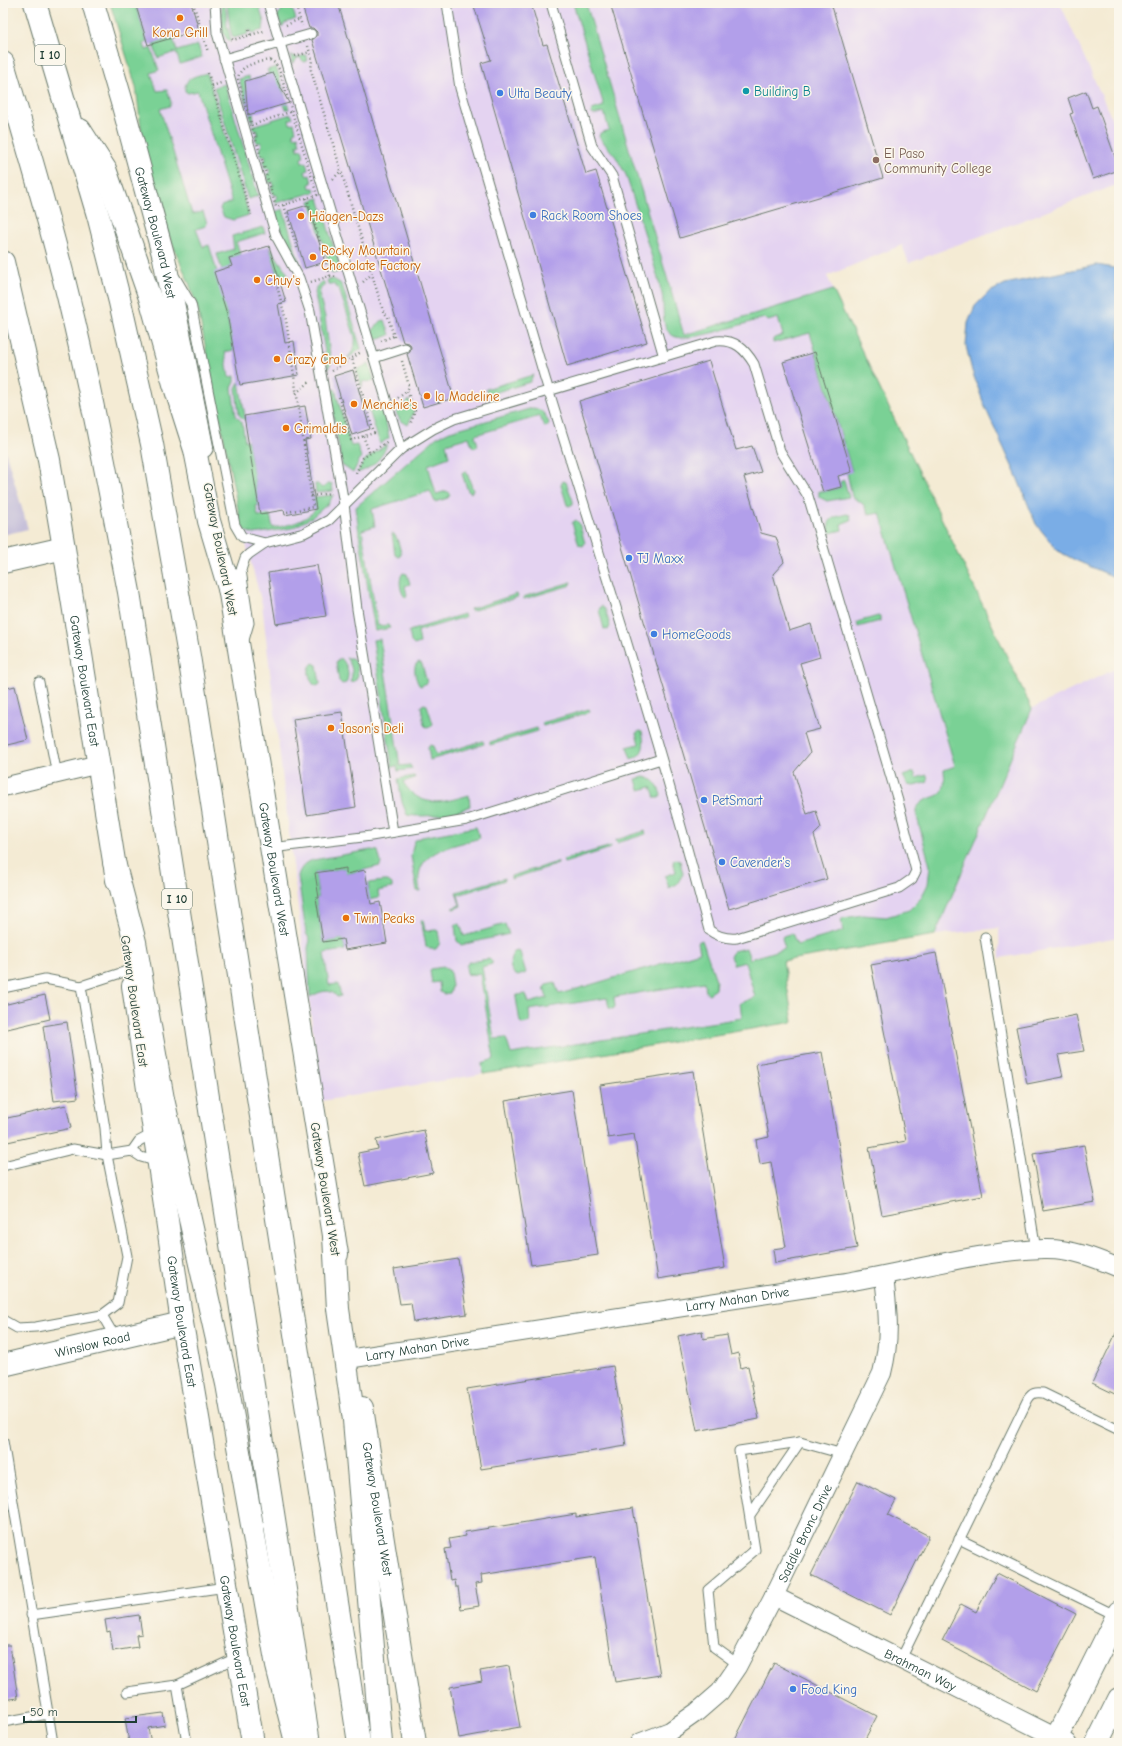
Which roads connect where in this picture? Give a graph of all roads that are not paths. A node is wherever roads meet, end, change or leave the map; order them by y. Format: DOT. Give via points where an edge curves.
graph roads {
  1 [pos="35,3"];
  2 [pos="93,3"];
  3 [pos="215,3"];
  4 [pos="268,3"];
  5 [pos="447,3"];
  6 [pos="551,3"];
  7 [pos="310,34"];
  8 [pos="280,43"];
  9 [pos="224,59"];
  10 [pos="3,63"];
  11 [pos="66,107"];
  12 [pos="164,258"];
  13 [pos="3,262"];
  14 [pos="405,348"];
  15 [pos="664,357"];
  16 [pos="374,358"];
  17 [pos="549,391"];
  18 [pos="402,450"];
  19 [pos="344,504"];
  20 [pos="265,543"];
  21 [pos="64,548"];
  22 [pos="3,562"];
  23 [pos="231,595"];
  24 [pos="240,655"];
  25 [pos="39,682"];
  26 [pos="661,759"];
  27 [pos="99,764"];
  28 [pos="57,775"];
  29 [pos="3,787"];
  30 [pos="393,832"];
  31 [pos="271,848"];
  32 [pos="985,936"];
  33 [pos="135,968"];
  34 [pos="81,986"];
  35 [pos="3,988"];
  36 [pos="154,1134"];
  37 [pos="132,1151"];
  38 [pos="107,1155"];
  39 [pos="158,1157"];
  40 [pos="3,1166"];
  41 [pos="334,1236"];
  42 [pos="1036,1250"];
  43 [pos="1119,1268"];
  44 [pos="884,1276"];
  45 [pos="102,1315"];
  46 [pos="3,1320"];
  47 [pos="182,1323"];
  48 [pos="116,1339"];
  49 [pos="354,1358"];
  50 [pos="3,1365"];
  51 [pos="1119,1430"];
  52 [pos="3,1441"];
  53 [pos="800,1442"];
  54 [pos="843,1454"];
  55 [pos="750,1515"];
  56 [pos="959,1539"];
  57 [pos="226,1587"];
  58 [pos="774,1596"];
  59 [pos="1118,1614"];
  60 [pos="32,1615"];
  61 [pos="238,1657"];
  62 [pos="901,1659"];
  63 [pos="739,1665"];
  64 [pos="177,1685"];
  65 [pos="127,1692"];
  66 [pos="1119,1699"];
  67 [pos="48,1714"];
  68 [pos="3,1722"];
  69 [pos="1060,1741"];
  70 [pos="53,1743"];
  71 [pos="187,1743"];
  72 [pos="252,1743"];
  73 [pos="296,1743"];
  74 [pos="308,1743"];
  75 [pos="359,1743"];
  76 [pos="381,1743"];
  77 [pos="415,1743"];
  78 [pos="640,1743"];
  79 [pos="1097,1743"];
  1 -- 11 [label="main road, I 10"];
  2 -- 12 [label="main road, Gateway Boulevard West"];
  3 -- 9 [label="lane" via="217,33"];
  4 -- 8 [label="lane"];
  5 -- 17 [label="lane" via="460,88"];
  6 -- 15 [label="lane" via="592,146 612,176"];
  7 -- 8 [label="lane"];
  8 -- 9 [label="lane"];
  8 -- 16 [label="lane"];
  9 -- 19 [label="lane" via="276,236 298,276 307,300"];
  10 -- 74 [label="main road, I 10" via="68,296 129,592"];
  11 -- 23 [label="main road" via="105,169 151,301 196,450 209,521"];
  11 -- 75 [label="main road, I 10" via="99,219 152,444 188,656"];
  12 -- 20 [label="lane" via="191,304 235,524 242,537"];
  12 -- 23 [label="main road, Gateway Boulevard West"];
  13 -- 21 [label="main road, Gateway Boulevard East" via="36,399"];
  14 -- 16 [label="lane"];
  15 -- 17 [label="lane"];
  15 -- 26 [label="lane" via="725,340 747,352 754,364 780,451 808,496 898,801 916,871 912,879 900,888 737,938 727,939 718,936 709,930"];
  16 -- 18 [label="lane"];
  17 -- 18 [label="lane" via="454,419 433,429"];
  17 -- 26 [label="lane"];
  18 -- 19 [label="lane"];
  19 -- 20 [label="lane" via="329,520 313,530"];
  19 -- 30 [label="lane" via="357,608"];
  20 -- 24 [label="lane" via="245,558 241,570 249,623"];
  21 -- 22 [label="main road"];
  21 -- 27 [label="main road, Gateway Boulevard East"];
  23 -- 24 [label="main road, Gateway Boulevard West"];
  24 -- 31 [label="main road, Gateway Boulevard West"];
  25 -- 28 [label="lane"];
  26 -- 30 [label="lane" via="467,820"];
  27 -- 28 [label="street"];
  27 -- 33 [label="main road, Gateway Boulevard East" via="114,862 135,942"];
  28 -- 29 [label="street"];
  30 -- 31 [label="lane"];
  31 -- 41 [label="main road, Gateway Boulevard West"];
  32 -- 42 [label="lane"];
  33 -- 34 [label="lane"];
  33 -- 36 [label="main road, Gateway Boulevard East"];
  33 -- 73 [label="main road" via="227,1384 277,1666"];
  34 -- 35 [label="lane" via="45,979"];
  34 -- 38 [label="lane" via="105,1128"];
  36 -- 37 [label="lane" via="139,1140"];
  36 -- 39 [label="main road, Gateway Boulevard East"];
  37 -- 38 [label="lane"];
  37 -- 39 [label="lane" via="148,1159"];
  38 -- 40 [label="lane" via="73,1149"];
  38 -- 45 [label="lane" via="126,1256 118,1303"];
  39 -- 47 [label="main road, Gateway Boulevard East"];
  41 -- 49 [label="main road, Gateway Boulevard West"];
  41 -- 76 [label="main road" via="338,1309 354,1420"];
  42 -- 43 [label="street, Larry Mahan Drive" via="1070,1252"];
  42 -- 44 [label="street, Larry Mahan Drive" via="977,1257"];
  44 -- 49 [label="street, Larry Mahan Drive"];
  44 -- 54 [label="street, Saddle Bronc Drive" via="889,1316 887,1354 882,1373"];
  45 -- 46 [label="lane" via="17,1328"];
  45 -- 48 [label="lane"];
  47 -- 48 [label="main road, Winslow Road"];
  47 -- 57 [label="main road, Gateway Boulevard East"];
  48 -- 50 [label="main road, Winslow Road"];
  49 -- 77 [label="main road, Gateway Boulevard West"];
  51 -- 56 [label="lane" via="1042,1393 1031,1394"];
  52 -- 60 [label="lane"];
  53 -- 54 [label="lane"];
  53 -- 55 [label="lane"];
  53 -- 55 [label="lane" via="739,1450"];
  54 -- 58 [label="street, Saddle Bronc Drive"];
  55 -- 63 [label="lane" via="755,1550 708,1590 714,1647"];
  56 -- 59 [label="lane"];
  56 -- 62 [label="lane"];
  57 -- 60 [label="lane"];
  57 -- 61 [label="main road, Gateway Boulevard East"];
  58 -- 62 [label="street, Brahman Way"];
  58 -- 63 [label="street, Saddle Bronc Drive"];
  59 -- 69 [label="main road"];
  60 -- 67 [label="lane"];
  61 -- 64 [label="lane"];
  61 -- 72 [label="main road, Gateway Boulevard East"];
  62 -- 69 [label="street, Brahman Way"];
  63 -- 78 [label="street, Saddle Bronc Drive" via="720,1692 697,1712 670,1731"];
  64 -- 65 [label="lane"];
  64 -- 71 [label="lane"];
  66 -- 79 [label="main road"];
  67 -- 68 [label="lane"];
  67 -- 70 [label="lane"];
}
